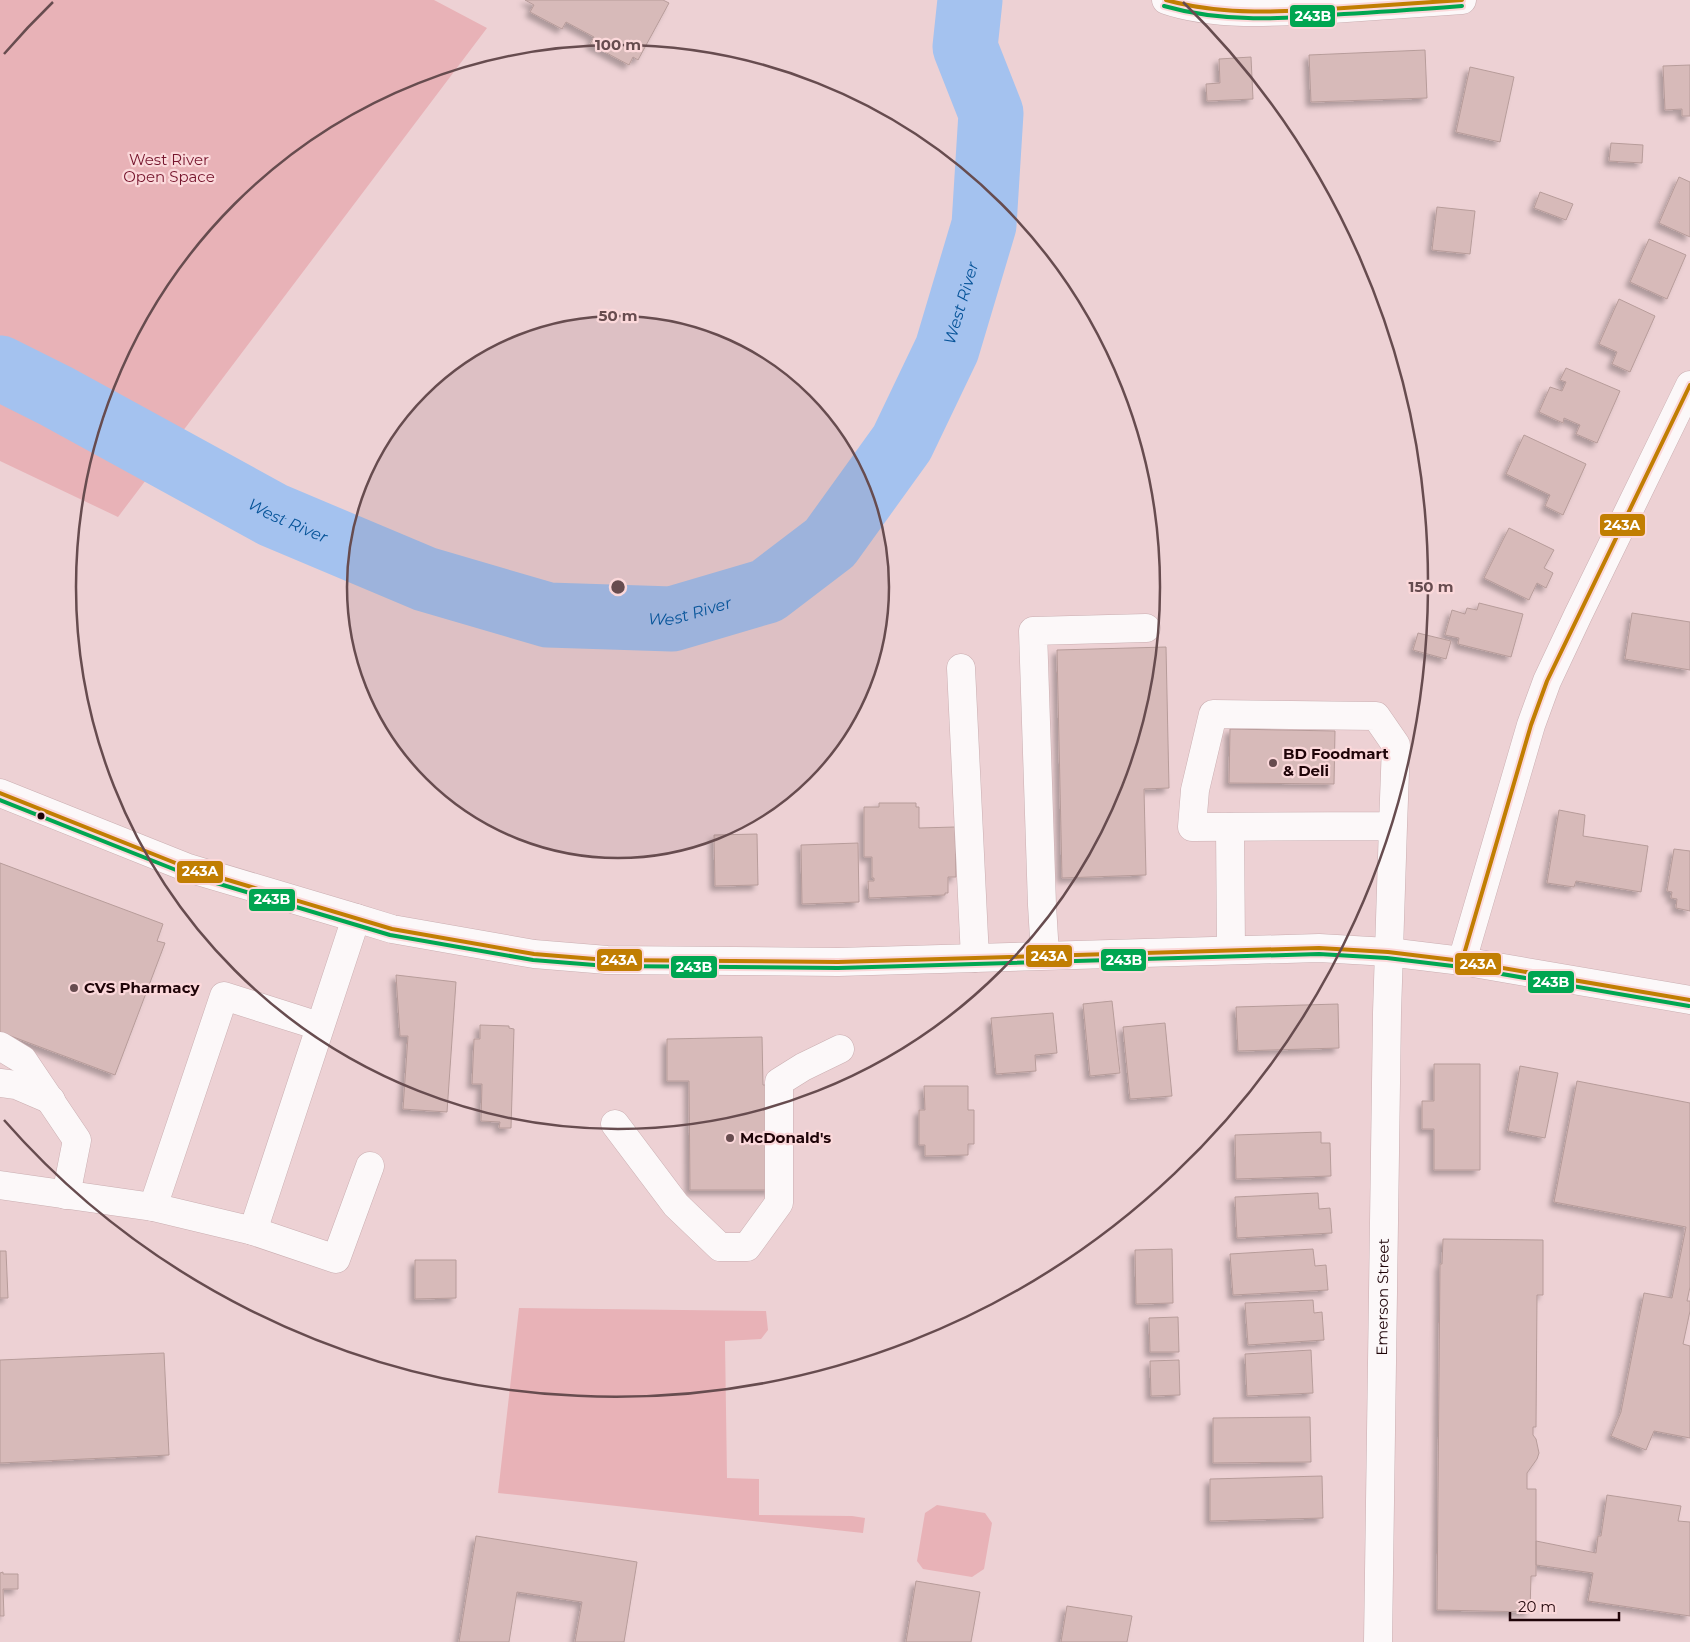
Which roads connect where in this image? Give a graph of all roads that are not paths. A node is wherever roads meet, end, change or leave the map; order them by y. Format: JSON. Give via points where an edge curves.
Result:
{"nodes":[{"id":1,"x":1166,"y":0,"type":"edge"},
{"id":2,"x":1462,"y":0,"type":"edge"},
{"id":3,"x":1690,"y":384,"type":"edge"},
{"id":4,"x":1146,"y":628,"type":"dead end"},
{"id":5,"x":961,"y":668,"type":"dead end"},
{"id":6,"x":0,"y":793,"type":"edge"},
{"id":7,"x":1393,"y":826,"type":"junction"},
{"id":8,"x":1230,"y":827,"type":"junction"},
{"id":9,"x":356,"y":918,"type":"junction"},
{"id":10,"x":1231,"y":950,"type":"junction"},
{"id":11,"x":1388,"y":952,"type":"junction"},
{"id":12,"x":1045,"y":956,"type":"junction"},
{"id":13,"x":975,"y":958,"type":"junction"},
{"id":14,"x":1462,"y":962,"type":"junction"},
{"id":15,"x":1690,"y":1000,"type":"edge"},
{"id":16,"x":319,"y":1026,"type":"junction"},
{"id":17,"x":0,"y":1046,"type":"edge"},
{"id":18,"x":840,"y":1049,"type":"dead end"},
{"id":19,"x":0,"y":1083,"type":"edge"},
{"id":20,"x":51,"y":1100,"type":"junction"},
{"id":21,"x":615,"y":1124,"type":"dead end"},
{"id":22,"x":370,"y":1166,"type":"dead end"},
{"id":23,"x":0,"y":1185,"type":"edge"},
{"id":24,"x":66,"y":1195,"type":"junction"},
{"id":25,"x":153,"y":1207,"type":"junction"},
{"id":26,"x":253,"y":1231,"type":"junction"},
{"id":27,"x":1378,"y":1642,"type":"edge"}],
"edges":[{"from":1,"to":2,"type":"main road","via":[[1234,12],[1283,12]]},
{"from":3,"to":14,"type":"main road","via":[[1547,681],[1531,725]]},
{"from":4,"to":12,"type":"main road","via":[[1034,631]]},
{"from":5,"to":13,"type":"main road"},
{"from":6,"to":9,"type":"main road","via":[[188,868]]},
{"from":7,"to":8,"type":"main road"},
{"from":7,"to":8,"type":"main road","name":"Emerson Street","via":[[1396,745],[1376,716],[1213,714],[1195,790],[1192,827]]},
{"from":7,"to":11,"type":"main road","name":"Emerson Street"},
{"from":8,"to":10,"type":"main road"},
{"from":9,"to":13,"type":"main road","via":[[392,929],[534,954],[608,960],[838,962]]},
{"from":9,"to":16,"type":"main road"},
{"from":10,"to":11,"type":"main road","via":[[1319,948]]},
{"from":10,"to":12,"type":"main road"},
{"from":11,"to":14,"type":"main road"},
{"from":11,"to":27,"type":"main road","name":"Emerson Street"},
{"from":12,"to":13,"type":"main road"},
{"from":14,"to":15,"type":"main road"},
{"from":16,"to":25,"type":"main road","via":[[224,996]]},
{"from":16,"to":26,"type":"main road"},
{"from":17,"to":20,"type":"main road","via":[[23,1060]]},
{"from":18,"to":21,"type":"main road","via":[[779,1082],[779,1204],[747,1247],[720,1247],[676,1205]]},
{"from":19,"to":20,"type":"main road"},
{"from":20,"to":24,"type":"main road","via":[[77,1140]]},
{"from":22,"to":26,"type":"main road","via":[[336,1259]]},
{"from":23,"to":24,"type":"main road"},
{"from":24,"to":25,"type":"main road"},
{"from":25,"to":26,"type":"main road"}]}
